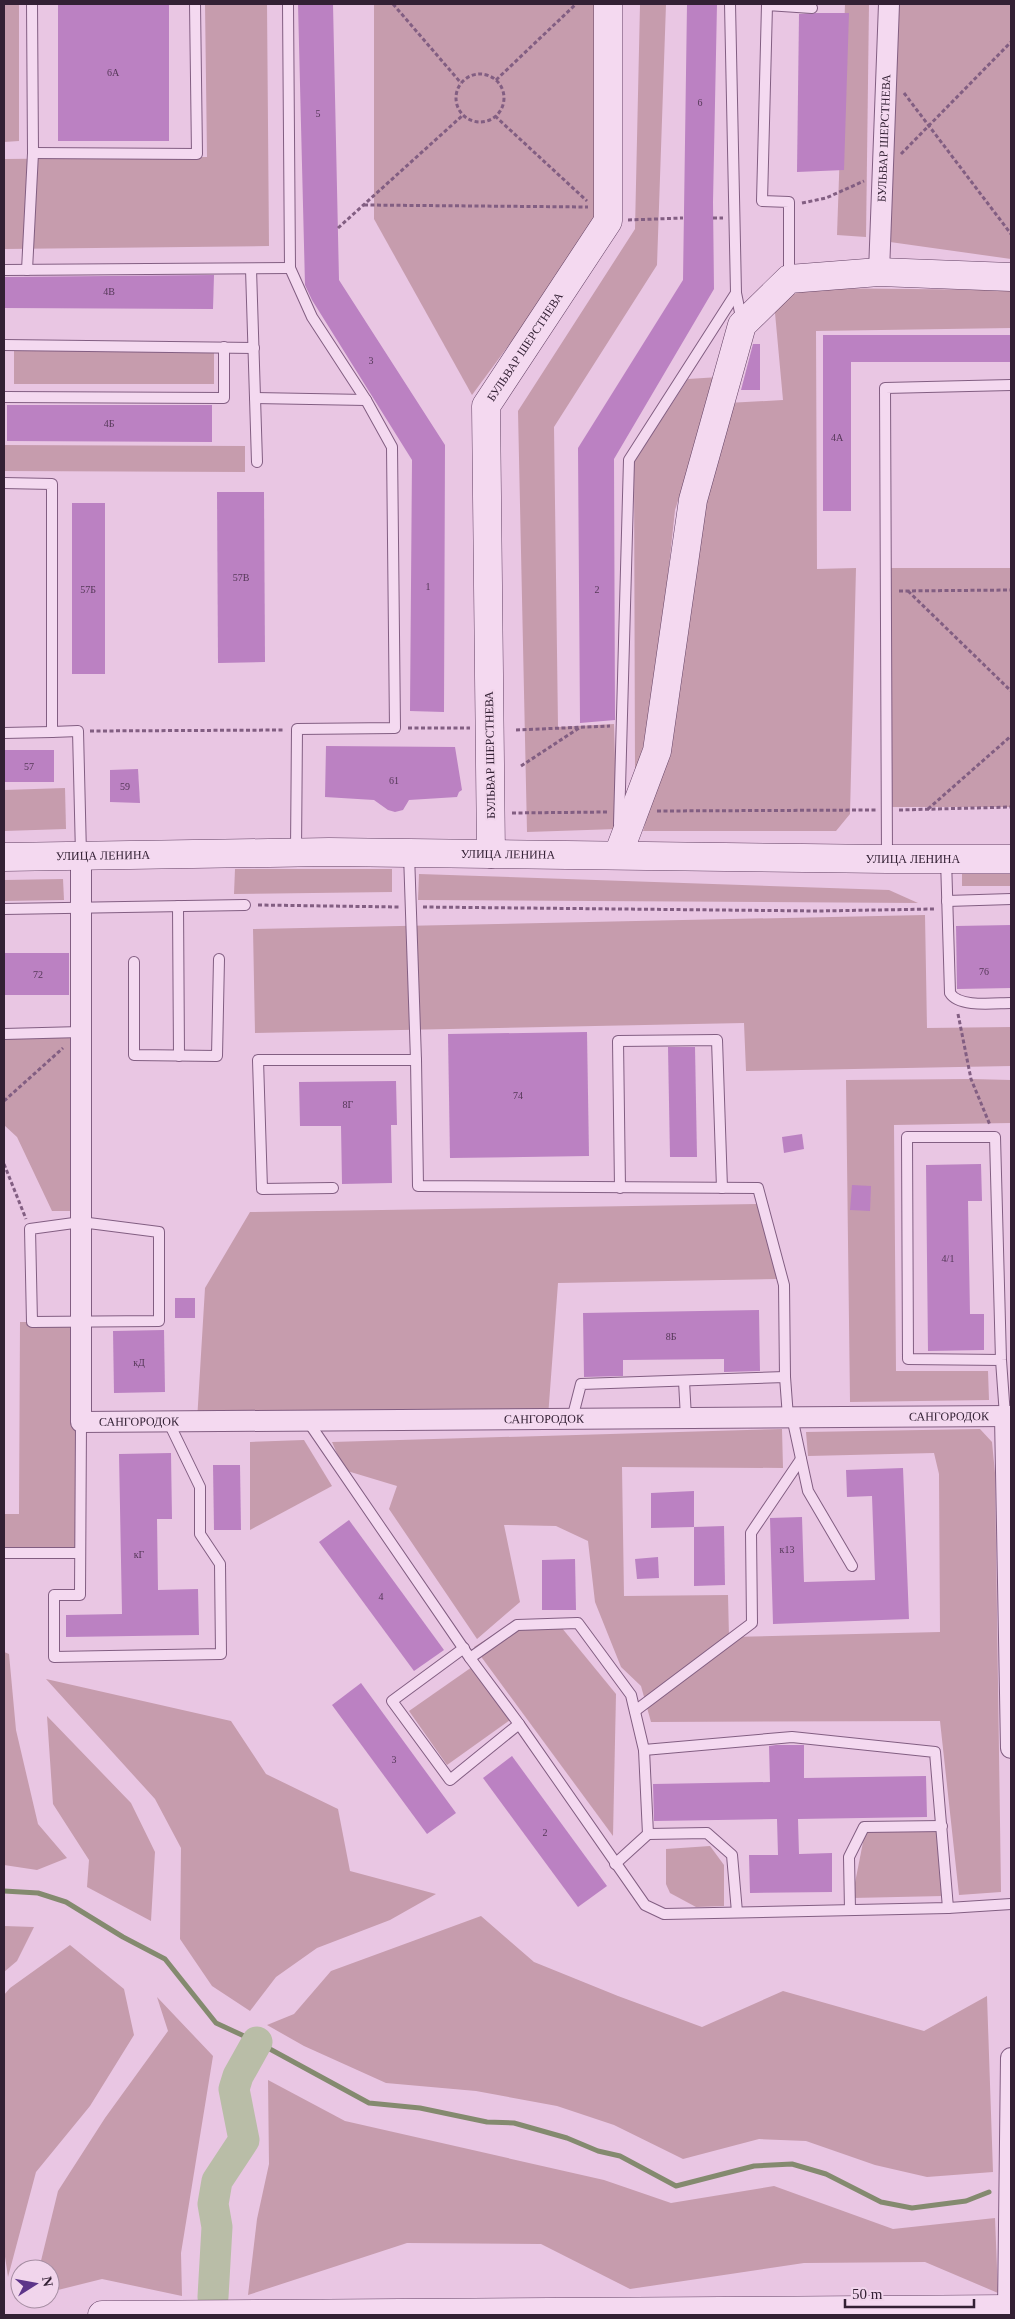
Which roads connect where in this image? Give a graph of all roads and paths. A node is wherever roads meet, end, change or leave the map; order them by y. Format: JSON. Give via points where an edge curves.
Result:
{"nodes":[{"id":1,"x":32,"y":4,"type":"edge"},
{"id":2,"x":194,"y":4,"type":"edge"},
{"id":3,"x":288,"y":4,"type":"edge"},
{"id":4,"x":393,"y":4,"type":"edge"},
{"id":5,"x":576,"y":4,"type":"edge"},
{"id":6,"x":608,"y":4,"type":"edge"},
{"id":7,"x":730,"y":4,"type":"edge"},
{"id":8,"x":889,"y":4,"type":"edge"},
{"id":9,"x":812,"y":8,"type":"dead end"},
{"id":10,"x":1011,"y":42,"type":"edge"},
{"id":11,"x":887,"y":71,"type":"junction"},
{"id":12,"x":496,"y":80,"type":"junction"},
{"id":13,"x":461,"y":83,"type":"junction"},
{"id":14,"x":463,"y":115,"type":"junction"},
{"id":15,"x":495,"y":116,"type":"junction"},
{"id":16,"x":928,"y":126,"type":"junction"},
{"id":17,"x":33,"y":153,"type":"junction"},
{"id":18,"x":883,"y":172,"type":"junction"},
{"id":19,"x":826,"y":198,"type":"dead end"},
{"id":20,"x":364,"y":205,"type":"junction"},
{"id":21,"x":683,"y":218,"type":"dead end"},
{"id":22,"x":608,"y":221,"type":"junction"},
{"id":23,"x":338,"y":228,"type":"dead end"},
{"id":24,"x":1011,"y":234,"type":"edge"},
{"id":25,"x":290,"y":268,"type":"junction"},
{"id":26,"x":252,"y":269,"type":"junction"},
{"id":27,"x":4,"y":270,"type":"edge"},
{"id":28,"x":27,"y":270,"type":"junction"},
{"id":29,"x":879,"y":272,"type":"junction"},
{"id":30,"x":1011,"y":277,"type":"edge"},
{"id":31,"x":789,"y":279,"type":"junction"},
{"id":32,"x":736,"y":293,"type":"junction"},
{"id":33,"x":742,"y":325,"type":"junction"},
{"id":34,"x":4,"y":344,"type":"edge"},
{"id":35,"x":224,"y":347,"type":"junction"},
{"id":36,"x":254,"y":348,"type":"junction"},
{"id":37,"x":1011,"y":386,"type":"edge"},
{"id":38,"x":4,"y":396,"type":"edge"},
{"id":39,"x":255,"y":398,"type":"junction"},
{"id":40,"x":366,"y":400,"type":"junction"},
{"id":41,"x":257,"y":462,"type":"dead end"},
{"id":42,"x":4,"y":483,"type":"edge"},
{"id":43,"x":1011,"y":590,"type":"edge"},
{"id":44,"x":908,"y":591,"type":"junction"},
{"id":45,"x":886,"y":593,"type":"junction"},
{"id":46,"x":1011,"y":690,"type":"edge"},
{"id":47,"x":622,"y":726,"type":"junction"},
{"id":48,"x":580,"y":727,"type":"junction"},
{"id":49,"x":395,"y":728,"type":"junction"},
{"id":50,"x":297,"y":729,"type":"junction"},
{"id":51,"x":503,"y":729,"type":"junction"},
{"id":52,"x":52,"y":732,"type":"junction"},
{"id":53,"x":78,"y":732,"type":"junction"},
{"id":54,"x":4,"y":733,"type":"edge"},
{"id":55,"x":1011,"y":736,"type":"edge"},
{"id":56,"x":521,"y":766,"type":"dead end"},
{"id":57,"x":1011,"y":807,"type":"edge"},
{"id":58,"x":887,"y":810,"type":"junction"},
{"id":59,"x":928,"y":810,"type":"junction"},
{"id":60,"x":627,"y":811,"type":"junction"},
{"id":61,"x":490,"y":814,"type":"junction"},
{"id":62,"x":296,"y":852,"type":"junction"},
{"id":63,"x":408,"y":853,"type":"junction"},
{"id":64,"x":491,"y":854,"type":"junction"},
{"id":65,"x":618,"y":855,"type":"junction"},
{"id":66,"x":81,"y":856,"type":"junction"},
{"id":67,"x":4,"y":857,"type":"edge"},
{"id":68,"x":946,"y":858,"type":"junction"},
{"id":69,"x":887,"y":859,"type":"junction"},
{"id":70,"x":1011,"y":859,"type":"edge"},
{"id":71,"x":1011,"y":899,"type":"edge"},
{"id":72,"x":245,"y":905,"type":"joint"},
{"id":73,"x":947,"y":905,"type":"junction"},
{"id":74,"x":178,"y":906,"type":"junction"},
{"id":75,"x":411,"y":907,"type":"junction"},
{"id":76,"x":4,"y":909,"type":"edge"},
{"id":77,"x":81,"y":909,"type":"junction"},
{"id":78,"x":219,"y":959,"type":"dead end"},
{"id":79,"x":134,"y":962,"type":"dead end"},
{"id":80,"x":956,"y":1000,"type":"junction"},
{"id":81,"x":1011,"y":1003,"type":"edge"},
{"id":82,"x":81,"y":1032,"type":"junction"},
{"id":83,"x":4,"y":1034,"type":"edge"},
{"id":84,"x":179,"y":1056,"type":"junction"},
{"id":85,"x":416,"y":1060,"type":"junction"},
{"id":86,"x":4,"y":1101,"type":"edge"},
{"id":87,"x":995,"y":1137,"type":"junction"},
{"id":88,"x":4,"y":1164,"type":"edge"},
{"id":89,"x":333,"y":1188,"type":"dead end"},
{"id":90,"x":620,"y":1188,"type":"junction"},
{"id":91,"x":722,"y":1188,"type":"junction"},
{"id":92,"x":81,"y":1222,"type":"junction"},
{"id":93,"x":30,"y":1228,"type":"junction"},
{"id":94,"x":81,"y":1321,"type":"junction"},
{"id":95,"x":1001,"y":1360,"type":"junction"},
{"id":96,"x":785,"y":1377,"type":"junction"},
{"id":97,"x":684,"y":1381,"type":"junction"},
{"id":98,"x":1008,"y":1416,"type":"edge"},
{"id":99,"x":790,"y":1417,"type":"junction"},
{"id":100,"x":686,"y":1418,"type":"junction"},
{"id":101,"x":572,"y":1419,"type":"junction"},
{"id":102,"x":307,"y":1420,"type":"junction"},
{"id":103,"x":168,"y":1421,"type":"junction"},
{"id":104,"x":81,"y":1422,"type":"junction"},
{"id":105,"x":801,"y":1459,"type":"junction"},
{"id":106,"x":1009,"y":1522,"type":"edge"},
{"id":107,"x":4,"y":1553,"type":"edge"},
{"id":108,"x":80,"y":1553,"type":"junction"},
{"id":109,"x":852,"y":1566,"type":"dead end"},
{"id":110,"x":464,"y":1648,"type":"junction"},
{"id":111,"x":470,"y":1658,"type":"junction"},
{"id":112,"x":635,"y":1711,"type":"junction"},
{"id":113,"x":518,"y":1724,"type":"junction"},
{"id":114,"x":1011,"y":1748,"type":"edge"},
{"id":115,"x":644,"y":1750,"type":"junction"},
{"id":116,"x":942,"y":1826,"type":"junction"},
{"id":117,"x":648,"y":1834,"type":"junction"},
{"id":118,"x":616,"y":1864,"type":"junction"},
{"id":119,"x":1011,"y":1904,"type":"edge"},
{"id":120,"x":948,"y":1908,"type":"junction"},
{"id":121,"x":850,"y":1910,"type":"junction"},
{"id":122,"x":737,"y":1912,"type":"junction"},
{"id":123,"x":1011,"y":2058,"type":"edge"},
{"id":124,"x":1010,"y":2309,"type":"edge"},
{"id":125,"x":102,"y":2315,"type":"edge"}],
"edges":[{"from":1,"to":17,"type":"lane"},
{"from":2,"to":17,"type":"lane","via":[[197,154]]},
{"from":3,"to":25,"type":"lane"},
{"from":4,"to":13,"type":"path"},
{"from":5,"to":12,"type":"path"},
{"from":6,"to":22,"type":"main road"},
{"from":7,"to":32,"type":"lane"},
{"from":8,"to":11,"type":"street","name":"БУЛЬВАР ШЕРСТНЕВА"},
{"from":9,"to":31,"type":"lane","via":[[767,5],[762,201],[790,202]]},
{"from":10,"to":16,"type":"path"},
{"from":11,"to":16,"type":"path"},
{"from":11,"to":18,"type":"street","name":"БУЛЬВАР ШЕРСТНЕВА"},
{"from":12,"to":13,"type":"path","via":[[484,74],[472,74]]},
{"from":12,"to":15,"type":"path","via":[[503,91],[503,105]]},
{"from":13,"to":14,"type":"path","via":[[456,92],[457,104]]},
{"from":14,"to":15,"type":"path","via":[[474,121],[486,121]]},
{"from":14,"to":20,"type":"path"},
{"from":15,"to":20,"type":"path","via":[[594,207]]},
{"from":16,"to":18,"type":"path"},
{"from":16,"to":24,"type":"path"},
{"from":17,"to":28,"type":"lane"},
{"from":18,"to":19,"type":"path"},
{"from":18,"to":29,"type":"street","name":"БУЛЬВАР ШЕРСТНЕВА"},
{"from":20,"to":23,"type":"path"},
{"from":21,"to":22,"type":"path"},
{"from":22,"to":51,"type":"main road","name":"БУЛЬВАР ШЕРСТНЕВА","via":[[486,406]]},
{"from":25,"to":26,"type":"lane"},
{"from":25,"to":40,"type":"lane","via":[[312,317]]},
{"from":26,"to":28,"type":"lane"},
{"from":26,"to":36,"type":"lane"},
{"from":27,"to":28,"type":"lane"},
{"from":29,"to":30,"type":"main road"},
{"from":29,"to":31,"type":"main road"},
{"from":31,"to":33,"type":"main road"},
{"from":32,"to":33,"type":"lane"},
{"from":32,"to":47,"type":"lane","via":[[629,460]]},
{"from":33,"to":60,"type":"main road","via":[[694,500],[657,751]]},
{"from":34,"to":35,"type":"lane"},
{"from":35,"to":36,"type":"lane"},
{"from":35,"to":38,"type":"lane","via":[[224,398]]},
{"from":36,"to":39,"type":"lane"},
{"from":37,"to":45,"type":"lane","via":[[885,388]]},
{"from":39,"to":40,"type":"lane"},
{"from":39,"to":41,"type":"lane"},
{"from":40,"to":49,"type":"lane","via":[[392,447]]},
{"from":42,"to":52,"type":"lane","via":[[52,484]]},
{"from":43,"to":44,"type":"path"},
{"from":44,"to":45,"type":"path"},
{"from":44,"to":46,"type":"path"},
{"from":45,"to":58,"type":"lane"},
{"from":47,"to":48,"type":"path"},
{"from":47,"to":60,"type":"lane"},
{"from":48,"to":51,"type":"path"},
{"from":48,"to":56,"type":"path"},
{"from":49,"to":50,"type":"lane"},
{"from":49,"to":51,"type":"path"},
{"from":50,"to":53,"type":"path"},
{"from":50,"to":62,"type":"lane"},
{"from":51,"to":61,"type":"main road","name":"БУЛЬВАР ШЕРСТНЕВА"},
{"from":52,"to":53,"type":"lane"},
{"from":52,"to":54,"type":"lane"},
{"from":53,"to":66,"type":"lane"},
{"from":55,"to":59,"type":"path"},
{"from":57,"to":59,"type":"path"},
{"from":58,"to":59,"type":"path"},
{"from":58,"to":60,"type":"path"},
{"from":58,"to":69,"type":"lane"},
{"from":60,"to":61,"type":"path"},
{"from":60,"to":65,"type":"main road"},
{"from":61,"to":64,"type":"main road","name":"БУЛЬВАР ШЕРСТНЕВА"},
{"from":62,"to":63,"type":"main road","name":"УЛИЦА ЛЕНИНА"},
{"from":62,"to":66,"type":"main road","name":"УЛИЦА ЛЕНИНА"},
{"from":63,"to":64,"type":"main road","name":"УЛИЦА ЛЕНИНА"},
{"from":63,"to":75,"type":"lane"},
{"from":64,"to":65,"type":"main road","name":"УЛИЦА ЛЕНИНА"},
{"from":65,"to":69,"type":"main road","name":"УЛИЦА ЛЕНИНА"},
{"from":66,"to":67,"type":"main road","name":"УЛИЦА ЛЕНИНА"},
{"from":66,"to":77,"type":"street"},
{"from":68,"to":69,"type":"main road","name":"УЛИЦА ЛЕНИНА"},
{"from":68,"to":70,"type":"main road","name":"УЛИЦА ЛЕНИНА"},
{"from":68,"to":73,"type":"lane"},
{"from":71,"to":73,"type":"lane"},
{"from":72,"to":74,"type":"lane"},
{"from":72,"to":75,"type":"path"},
{"from":73,"to":75,"type":"path","via":[[818,910]]},
{"from":73,"to":80,"type":"lane","via":[[949,988]]},
{"from":74,"to":77,"type":"lane"},
{"from":74,"to":84,"type":"lane"},
{"from":75,"to":85,"type":"lane"},
{"from":76,"to":77,"type":"lane"},
{"from":77,"to":82,"type":"street"},
{"from":78,"to":84,"type":"lane","via":[[217,1056]]},
{"from":79,"to":84,"type":"lane","via":[[134,1055]]},
{"from":80,"to":81,"type":"lane","via":[[965,1003]]},
{"from":80,"to":87,"type":"path","via":[[971,1079]]},
{"from":82,"to":83,"type":"lane"},
{"from":82,"to":86,"type":"path"},
{"from":82,"to":92,"type":"street"},
{"from":85,"to":89,"type":"lane","via":[[258,1060],[262,1189]]},
{"from":85,"to":90,"type":"lane","via":[[418,1186]]},
{"from":87,"to":95,"type":"lane"},
{"from":87,"to":95,"type":"lane","via":[[907,1137],[908,1359]]},
{"from":88,"to":93,"type":"path"},
{"from":90,"to":91,"type":"lane"},
{"from":90,"to":91,"type":"lane","via":[[618,1041],[717,1040]]},
{"from":91,"to":96,"type":"lane","via":[[758,1188],[784,1285]]},
{"from":92,"to":93,"type":"lane"},
{"from":92,"to":94,"type":"street"},
{"from":92,"to":94,"type":"lane","via":[[158,1232],[159,1321]]},
{"from":93,"to":94,"type":"lane","via":[[32,1322]]},
{"from":94,"to":104,"type":"street"},
{"from":95,"to":98,"type":"lane"},
{"from":96,"to":97,"type":"lane"},
{"from":96,"to":99,"type":"lane"},
{"from":97,"to":100,"type":"lane"},
{"from":97,"to":101,"type":"lane","via":[[581,1384]]},
{"from":98,"to":99,"type":"street","name":"САНГОРОДОК"},
{"from":98,"to":106,"type":"street"},
{"from":99,"to":100,"type":"street","name":"САНГОРОДОК"},
{"from":99,"to":105,"type":"lane"},
{"from":100,"to":101,"type":"street","name":"САНГОРОДОК"},
{"from":101,"to":102,"type":"street","name":"САНГОРОДОК"},
{"from":102,"to":103,"type":"street","name":"САНГОРОДОК"},
{"from":102,"to":110,"type":"lane"},
{"from":103,"to":104,"type":"street","name":"САНГОРОДОК"},
{"from":103,"to":108,"type":"lane","via":[[200,1487],[200,1534],[220,1564],[220,1654],[54,1657],[54,1595],[80,1595]]},
{"from":104,"to":108,"type":"lane"},
{"from":105,"to":109,"type":"lane","via":[[808,1491]]},
{"from":105,"to":112,"type":"lane","via":[[752,1534],[752,1623]]},
{"from":106,"to":114,"type":"street"},
{"from":107,"to":108,"type":"lane"},
{"from":110,"to":111,"type":"lane"},
{"from":110,"to":113,"type":"lane","via":[[392,1701],[450,1780]]},
{"from":111,"to":112,"type":"lane","via":[[517,1625],[578,1623],[631,1695]]},
{"from":111,"to":113,"type":"lane"},
{"from":112,"to":115,"type":"lane"},
{"from":113,"to":118,"type":"lane"},
{"from":115,"to":116,"type":"lane","via":[[792,1737],[935,1752]]},
{"from":115,"to":117,"type":"lane"},
{"from":116,"to":120,"type":"lane"},
{"from":116,"to":121,"type":"lane","via":[[864,1826],[849,1857]]},
{"from":117,"to":118,"type":"lane"},
{"from":117,"to":122,"type":"lane","via":[[708,1833],[732,1855]]},
{"from":118,"to":122,"type":"lane","via":[[645,1905],[664,1914]]},
{"from":119,"to":120,"type":"lane"},
{"from":120,"to":121,"type":"lane"},
{"from":121,"to":122,"type":"lane"},
{"from":123,"to":124,"type":"street"},
{"from":124,"to":125,"type":"main road"}]}
